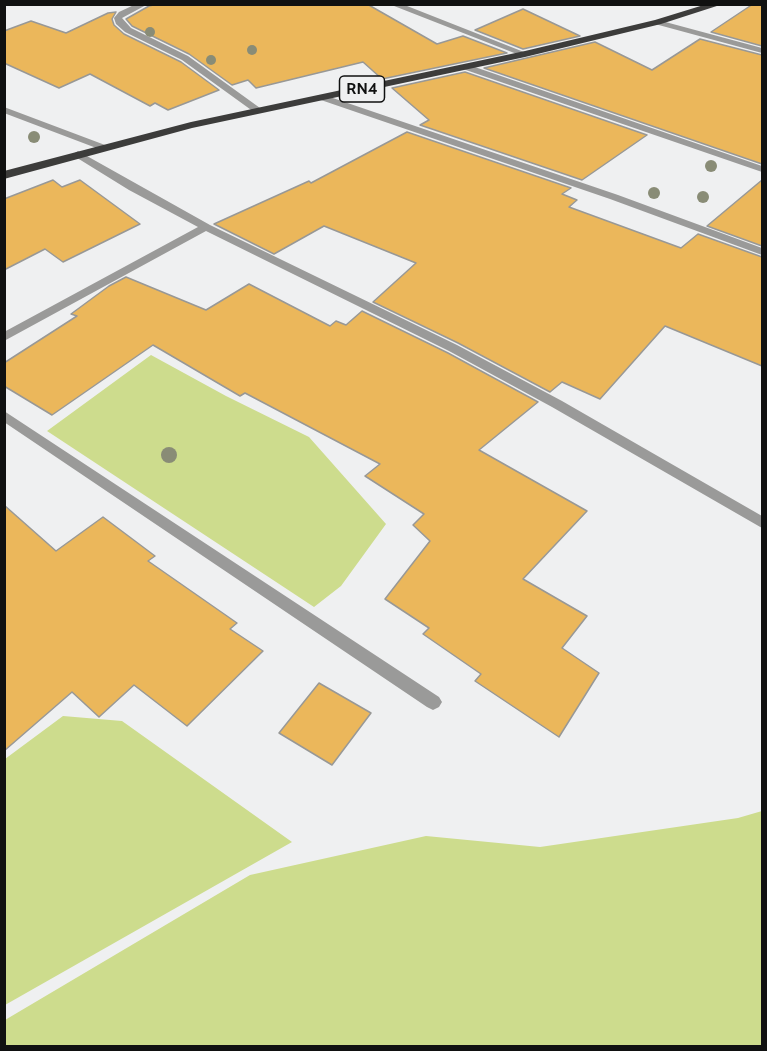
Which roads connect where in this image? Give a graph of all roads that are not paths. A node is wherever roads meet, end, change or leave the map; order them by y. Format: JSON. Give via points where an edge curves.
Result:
{"nodes":[{"id":1,"x":144,"y":4,"type":"edge"},
{"id":2,"x":393,"y":4,"type":"edge"},
{"id":3,"x":719,"y":4,"type":"edge"},
{"id":4,"x":658,"y":22,"type":"junction"},
{"id":5,"x":762,"y":51,"type":"edge"},
{"id":6,"x":525,"y":54,"type":"junction"},
{"id":7,"x":466,"y":67,"type":"junction"},
{"id":8,"x":321,"y":97,"type":"junction"},
{"id":9,"x":4,"y":110,"type":"edge"},
{"id":10,"x":257,"y":110,"type":"junction"},
{"id":11,"x":102,"y":147,"type":"junction"},
{"id":12,"x":78,"y":154,"type":"junction"},
{"id":13,"x":762,"y":169,"type":"edge"},
{"id":14,"x":4,"y":175,"type":"edge"},
{"id":15,"x":206,"y":227,"type":"junction"},
{"id":16,"x":762,"y":252,"type":"edge"},
{"id":17,"x":4,"y":337,"type":"edge"},
{"id":18,"x":4,"y":415,"type":"edge"},
{"id":19,"x":762,"y":523,"type":"edge"},
{"id":20,"x":433,"y":702,"type":"dead end"}],
"edges":[{"from":1,"to":10,"type":"street","via":[[122,14],[119,22],[185,58]]},
{"from":2,"to":6,"type":"street"},
{"from":3,"to":4,"type":"highway","number":"RN4"},
{"from":4,"to":5,"type":"street"},
{"from":4,"to":6,"type":"highway","number":"RN4"},
{"from":6,"to":7,"type":"highway","number":"RN4"},
{"from":7,"to":8,"type":"highway","number":"RN4"},
{"from":7,"to":13,"type":"street"},
{"from":8,"to":10,"type":"highway","number":"RN4"},
{"from":8,"to":16,"type":"street"},
{"from":9,"to":11,"type":"street"},
{"from":10,"to":11,"type":"highway","number":"RN4"},
{"from":11,"to":12,"type":"highway","number":"RN4"},
{"from":12,"to":14,"type":"highway","number":"RN4"},
{"from":12,"to":15,"type":"street"},
{"from":15,"to":17,"type":"street"},
{"from":15,"to":19,"type":"street","via":[[453,348]]},
{"from":18,"to":20,"type":"street"}]}
